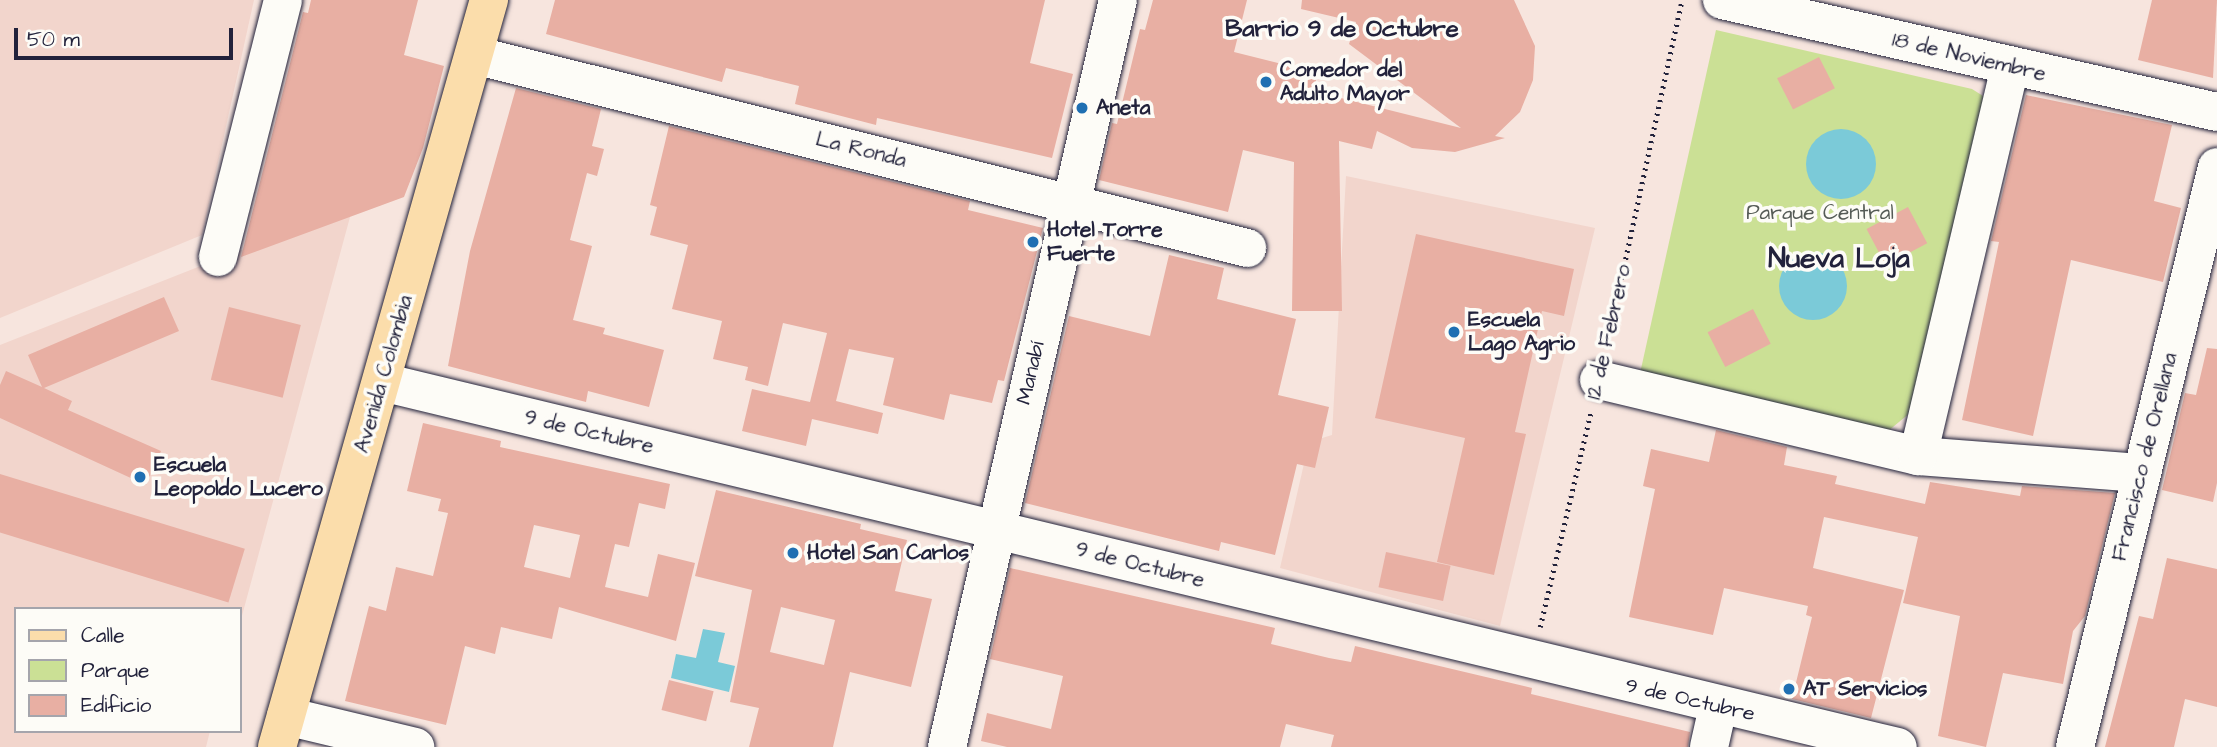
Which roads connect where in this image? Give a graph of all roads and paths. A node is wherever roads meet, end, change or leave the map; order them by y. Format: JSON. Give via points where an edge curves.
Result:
{"nodes":[{"id":1,"x":283,"y":0,"type":"edge"},
{"id":2,"x":489,"y":0,"type":"edge"},
{"id":3,"x":1118,"y":0,"type":"edge"},
{"id":4,"x":1682,"y":0,"type":"edge"},
{"id":5,"x":1722,"y":0,"type":"edge"},
{"id":6,"x":474,"y":55,"type":"junction"},
{"id":7,"x":2010,"y":66,"type":"junction"},
{"id":8,"x":2217,"y":112,"type":"edge"},
{"id":9,"x":2217,"y":167,"type":"edge"},
{"id":10,"x":1070,"y":202,"type":"junction"},
{"id":11,"x":1247,"y":248,"type":"dead end"},
{"id":12,"x":218,"y":257,"type":"dead end"},
{"id":13,"x":1599,"y":380,"type":"junction"},
{"id":14,"x":382,"y":382,"type":"junction"},
{"id":15,"x":1919,"y":456,"type":"junction"},
{"id":16,"x":2140,"y":473,"type":"junction"},
{"id":17,"x":996,"y":530,"type":"junction"},
{"id":18,"x":1532,"y":662,"type":"junction"},
{"id":19,"x":1718,"y":707,"type":"junction"},
{"id":20,"x":281,"y":732,"type":"edge"},
{"id":21,"x":415,"y":747,"type":"edge"},
{"id":22,"x":947,"y":747,"type":"edge"},
{"id":23,"x":1709,"y":747,"type":"edge"},
{"id":24,"x":1898,"y":747,"type":"edge"},
{"id":25,"x":2075,"y":747,"type":"edge"}],
"edges":[{"from":1,"to":12,"type":"street"},
{"from":2,"to":6,"type":"main road","name":"Avenida Colombia"},
{"from":3,"to":10,"type":"street","name":"Manabí"},
{"from":4,"to":13,"type":"path","name":"12 de Febrero"},
{"from":5,"to":7,"type":"street","name":"18 de Noviembre"},
{"from":6,"to":10,"type":"street","name":"La Ronda"},
{"from":6,"to":14,"type":"main road","name":"Avenida Colombia"},
{"from":7,"to":8,"type":"street","name":"18 de Noviembre"},
{"from":7,"to":15,"type":"street"},
{"from":9,"to":16,"type":"street","name":"Francisco de Orellana"},
{"from":10,"to":11,"type":"street","name":"La Ronda"},
{"from":10,"to":17,"type":"street","name":"Manabí"},
{"from":13,"to":15,"type":"street"},
{"from":13,"to":18,"type":"path","name":"12 de Febrero"},
{"from":14,"to":17,"type":"street","name":"9 de Octubre"},
{"from":14,"to":20,"type":"main road","name":"Avenida Colombia"},
{"from":15,"to":16,"type":"street"},
{"from":16,"to":25,"type":"street","name":"Francisco de Orellana"},
{"from":17,"to":18,"type":"street","name":"9 de Octubre"},
{"from":17,"to":22,"type":"street","name":"Manabí"},
{"from":18,"to":19,"type":"street","name":"9 de Octubre"},
{"from":19,"to":23,"type":"street"},
{"from":19,"to":24,"type":"street","name":"9 de Octubre"},
{"from":20,"to":21,"type":"street"}]}
